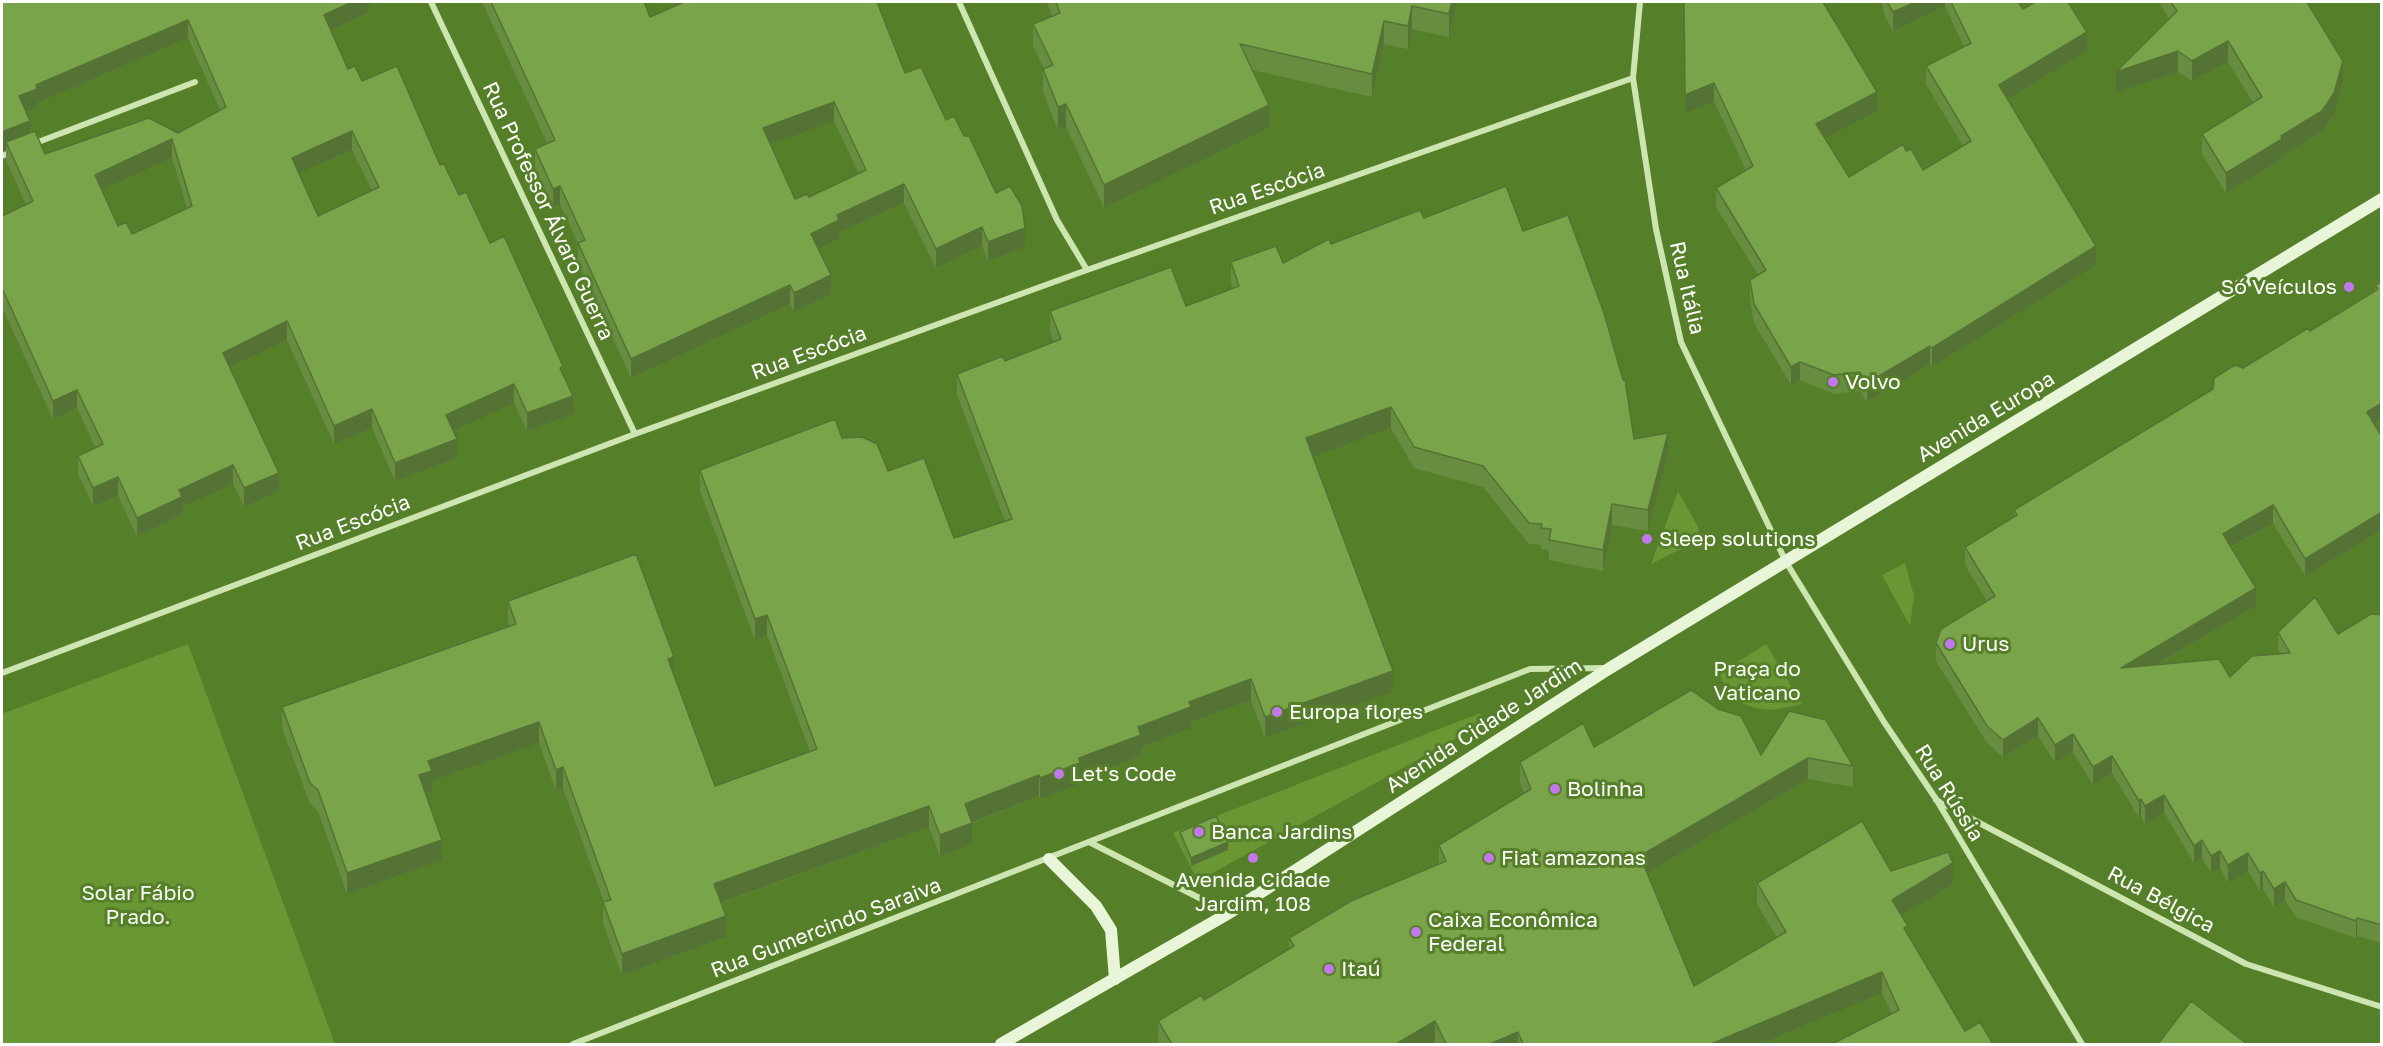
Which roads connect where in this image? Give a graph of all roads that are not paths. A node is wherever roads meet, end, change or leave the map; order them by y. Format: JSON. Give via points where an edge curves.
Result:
{"nodes":[{"id":1,"x":431,"y":2,"type":"edge"},
{"id":2,"x":958,"y":2,"type":"edge"},
{"id":3,"x":1640,"y":2,"type":"edge"},
{"id":4,"x":1633,"y":78,"type":"junction"},
{"id":5,"x":195,"y":82,"type":"dead end"},
{"id":6,"x":2,"y":156,"type":"edge"},
{"id":7,"x":2382,"y":199,"type":"edge"},
{"id":8,"x":1087,"y":270,"type":"junction"},
{"id":9,"x":635,"y":434,"type":"junction"},
{"id":10,"x":1786,"y":562,"type":"junction"},
{"id":11,"x":1610,"y":668,"type":"junction"},
{"id":12,"x":2,"y":673,"type":"edge"},
{"id":13,"x":1936,"y":799,"type":"junction"},
{"id":14,"x":1161,"y":816,"type":"joint"},
{"id":15,"x":1091,"y":843,"type":"junction"},
{"id":16,"x":1049,"y":859,"type":"junction"},
{"id":17,"x":1229,"y":913,"type":"junction"},
{"id":18,"x":1115,"y":979,"type":"junction"},
{"id":19,"x":2382,"y":1007,"type":"edge"},
{"id":20,"x":573,"y":1044,"type":"edge"},
{"id":21,"x":1001,"y":1044,"type":"edge"},
{"id":22,"x":2082,"y":1044,"type":"edge"}],
"edges":[{"from":1,"to":9,"type":"street","name":"Rua Professor Álvaro Guerra"},
{"from":2,"to":8,"type":"street","via":[[1058,220]]},
{"from":3,"to":4,"type":"street","name":"Rua Itália"},
{"from":4,"to":8,"type":"street","name":"Rua Escócia"},
{"from":4,"to":10,"type":"street","name":"Rua Itália","via":[[1656,229],[1682,342]]},
{"from":5,"to":6,"type":"street"},
{"from":7,"to":10,"type":"main road","name":"Avenida Europa"},
{"from":8,"to":9,"type":"street","name":"Rua Escócia"},
{"from":9,"to":12,"type":"street","name":"Rua Escócia"},
{"from":10,"to":11,"type":"main road","name":"Avenida Europa"},
{"from":10,"to":13,"type":"street","name":"Rua Rússia"},
{"from":11,"to":14,"type":"street","name":"Avenida Cidade Jardim","via":[[1530,669]]},
{"from":11,"to":17,"type":"main road","name":"Avenida Cidade Jardim"},
{"from":13,"to":19,"type":"street","name":"Rua Bélgica","via":[[2246,963]]},
{"from":13,"to":22,"type":"street","name":"Rua Rússia"},
{"from":14,"to":15,"type":"street","name":"Rua Gumercindo Saraiva"},
{"from":15,"to":16,"type":"street","name":"Rua Gumercindo Saraiva"},
{"from":15,"to":17,"type":"street"},
{"from":16,"to":18,"type":"main road","via":[[1096,906],[1111,930]]},
{"from":16,"to":20,"type":"street","name":"Rua Gumercindo Saraiva"},
{"from":17,"to":18,"type":"main road","name":"Avenida Cidade Jardim"},
{"from":18,"to":21,"type":"main road","name":"Avenida Cidade Jardim"}]}
